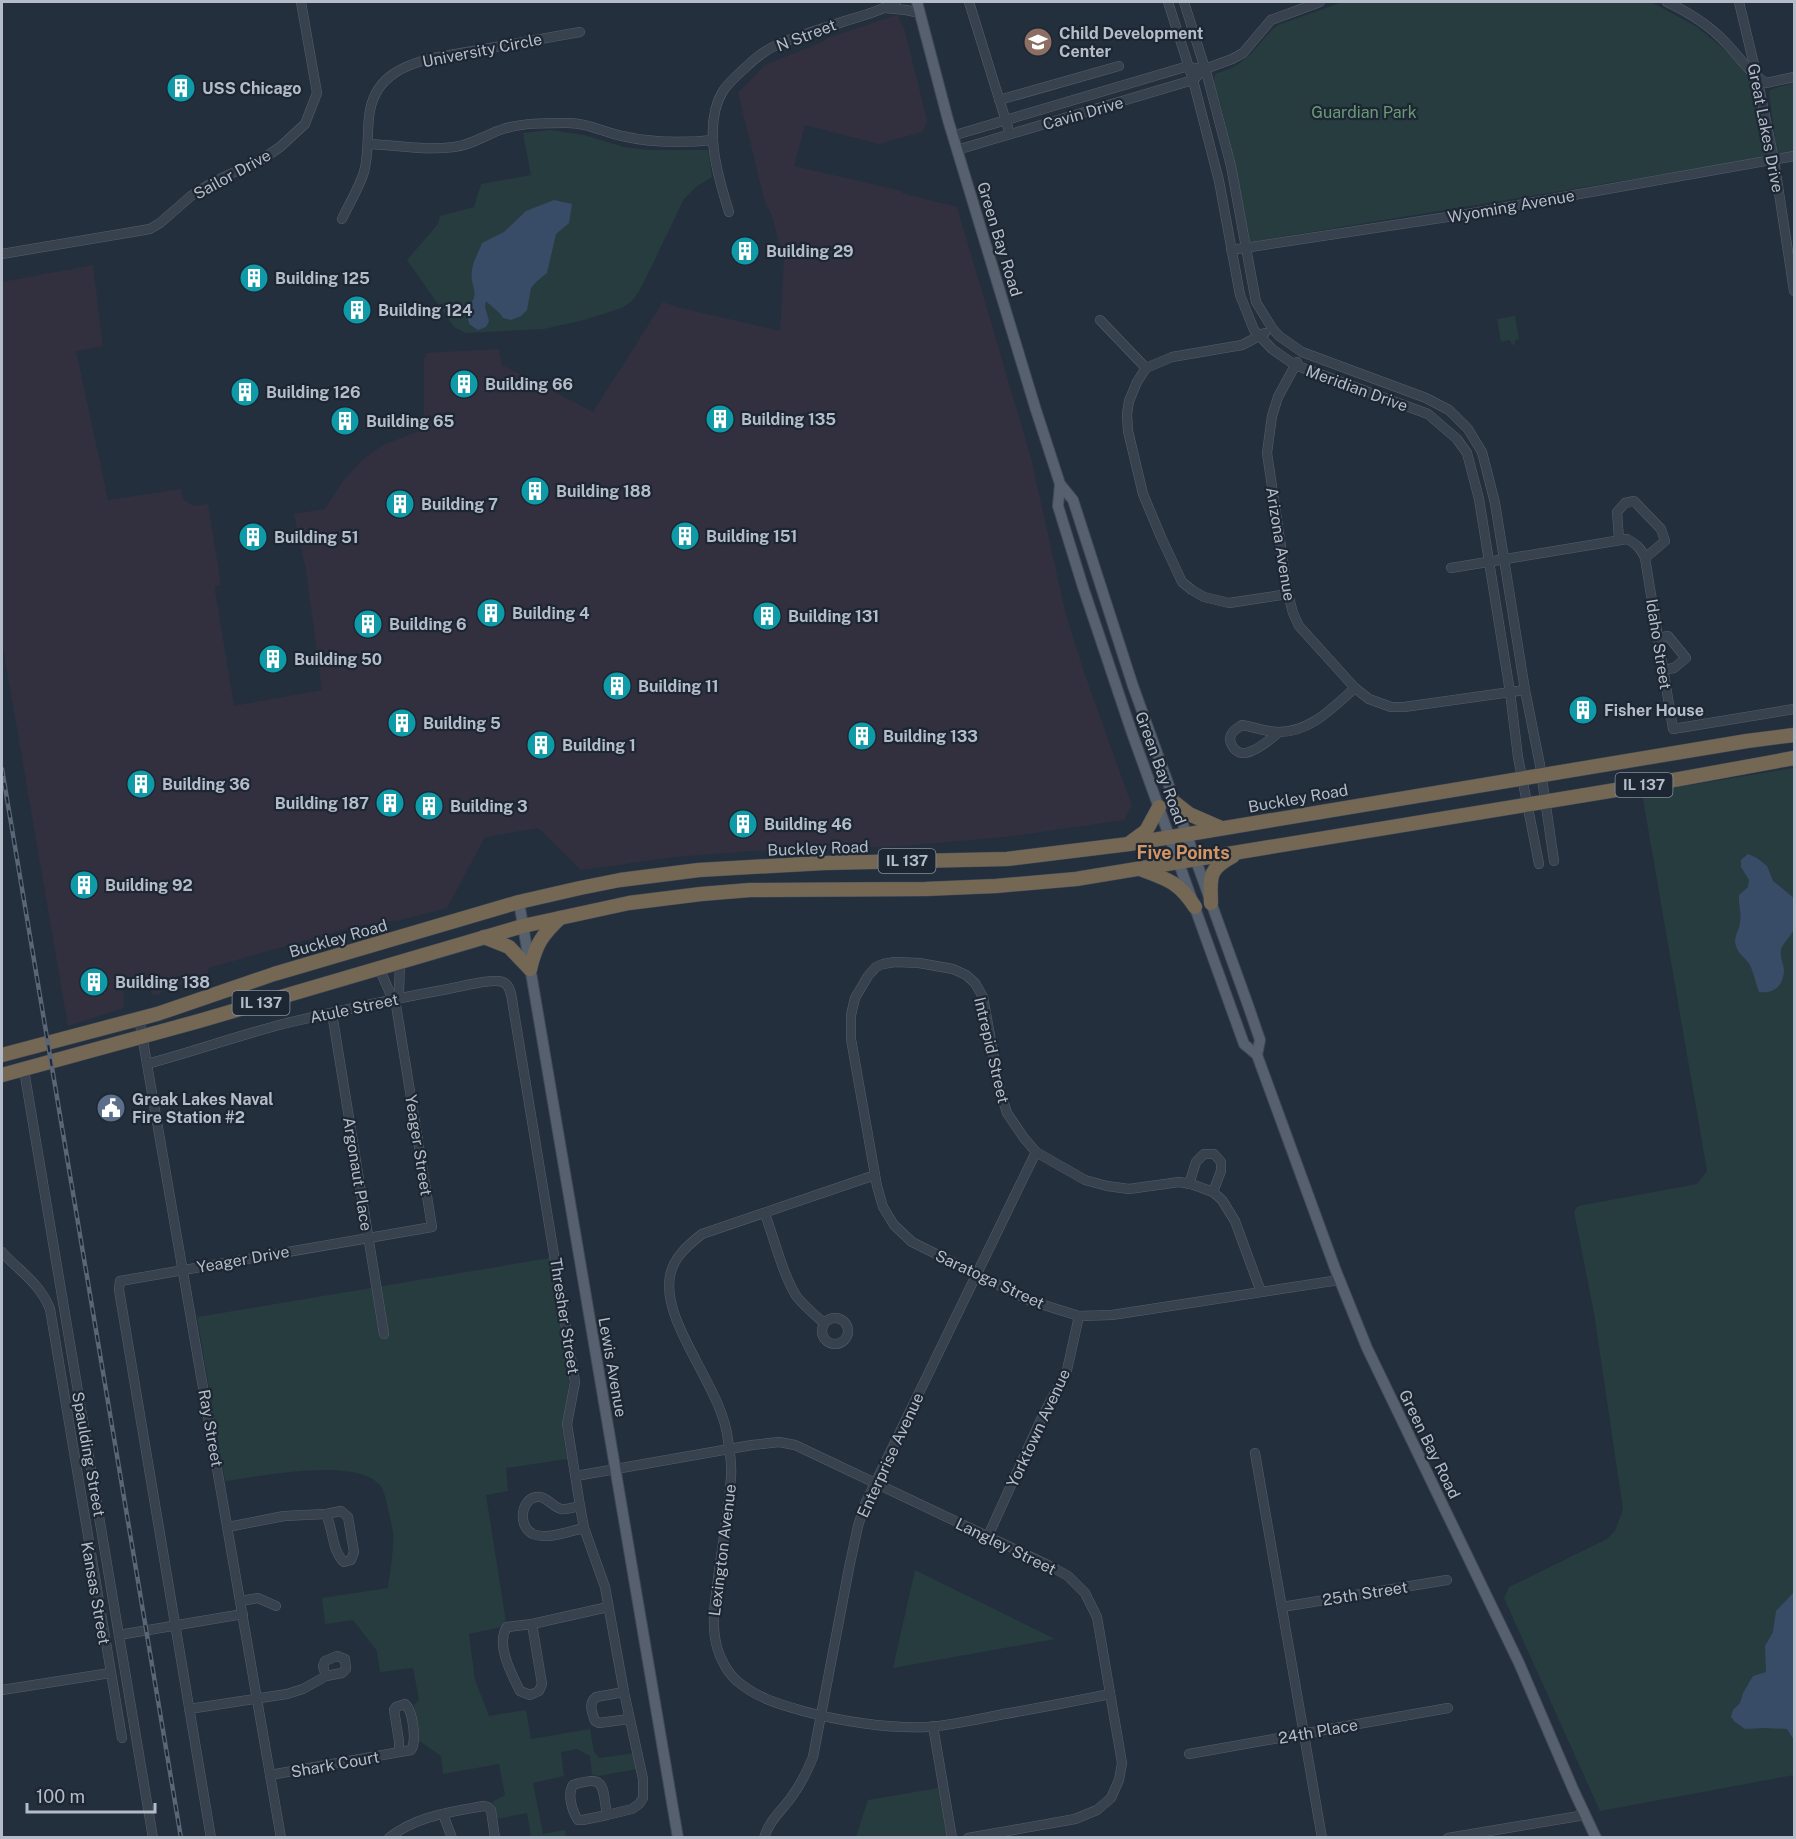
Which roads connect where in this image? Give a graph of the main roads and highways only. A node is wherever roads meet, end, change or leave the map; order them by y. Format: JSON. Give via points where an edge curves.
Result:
{"nodes":[{"id":1,"x":917,"y":2,"type":"edge"},
{"id":2,"x":1060,"y":484,"type":"junction"},
{"id":3,"x":1794,"y":735,"type":"edge"},
{"id":4,"x":1794,"y":758,"type":"edge"},
{"id":5,"x":1175,"y":802,"type":"junction"},
{"id":6,"x":1159,"y":807,"type":"junction"},
{"id":7,"x":1221,"y":828,"type":"junction"},
{"id":8,"x":1186,"y":834,"type":"junction"},
{"id":9,"x":1170,"y":837,"type":"junction"},
{"id":10,"x":1129,"y":844,"type":"junction"},
{"id":11,"x":1246,"y":851,"type":"junction"},
{"id":12,"x":1195,"y":860,"type":"junction"},
{"id":13,"x":1178,"y":862,"type":"junction"},
{"id":14,"x":1138,"y":869,"type":"junction"},
{"id":15,"x":699,"y":870,"type":"junction"},
{"id":16,"x":701,"y":894,"type":"junction"},
{"id":17,"x":519,"y":902,"type":"junction"},
{"id":18,"x":1210,"y":903,"type":"junction"},
{"id":19,"x":1195,"y":907,"type":"junction"},
{"id":20,"x":561,"y":917,"type":"junction"},
{"id":21,"x":523,"y":926,"type":"junction"},
{"id":22,"x":484,"y":937,"type":"junction"},
{"id":23,"x":530,"y":969,"type":"junction"},
{"id":24,"x":2,"y":1055,"type":"edge"},
{"id":25,"x":1257,"y":1055,"type":"junction"},
{"id":26,"x":2,"y":1075,"type":"edge"},
{"id":27,"x":678,"y":1838,"type":"edge"},
{"id":28,"x":1596,"y":1838,"type":"edge"}],
"edges":[{"from":1,"to":2,"type":"main road","name":"Green Bay Road","via":[[952,136]]},
{"from":2,"to":5,"type":"main road","name":"Green Bay Road","via":[[1073,500]]},
{"from":2,"to":6,"type":"main road","name":"Green Bay Road","via":[[1058,506]]},
{"from":3,"to":7,"type":"highway","name":"Buckley Road","number":"IL 137"},
{"from":4,"to":11,"type":"highway","number":"IL 137"},
{"from":5,"to":7,"type":"highway","via":[[1191,816]]},
{"from":5,"to":8,"type":"main road","name":"Green Bay Road"},
{"from":6,"to":9,"type":"main road","name":"Green Bay Road"},
{"from":6,"to":10,"type":"highway","via":[[1146,831]]},
{"from":7,"to":8,"type":"highway","name":"Buckley Road","number":"IL 137"},
{"from":8,"to":9,"type":"highway","name":"Buckley Road","number":"IL 137"},
{"from":8,"to":12,"type":"main road","name":"Green Bay Road"},
{"from":9,"to":10,"type":"highway","name":"Buckley Road","number":"IL 137"},
{"from":9,"to":13,"type":"main road","name":"Green Bay Road"},
{"from":10,"to":15,"type":"highway","name":"Buckley Road","number":"IL 137","via":[[1007,859]]},
{"from":11,"to":12,"type":"highway","number":"IL 137"},
{"from":11,"to":18,"type":"highway","via":[[1213,870]]},
{"from":12,"to":13,"type":"highway","number":"IL 137"},
{"from":12,"to":18,"type":"main road","name":"Green Bay Road"},
{"from":13,"to":14,"type":"highway","number":"IL 137"},
{"from":13,"to":19,"type":"main road","name":"Green Bay Road"},
{"from":14,"to":16,"type":"highway","number":"IL 137","via":[[996,886]]},
{"from":14,"to":19,"type":"highway","via":[[1182,889]]},
{"from":15,"to":16,"type":"highway"},
{"from":15,"to":17,"type":"highway","name":"Buckley Road","number":"IL 137","via":[[620,880]]},
{"from":16,"to":20,"type":"highway","number":"IL 137"},
{"from":17,"to":21,"type":"main road","name":"Lewis Avenue"},
{"from":17,"to":24,"type":"highway","name":"Buckley Road","number":"IL 137","via":[[274,974],[157,1014]]},
{"from":18,"to":25,"type":"main road","name":"Green Bay Road","via":[[1260,1040]]},
{"from":19,"to":25,"type":"main road","name":"Green Bay Road","via":[[1244,1044]]},
{"from":20,"to":21,"type":"highway","number":"IL 137"},
{"from":20,"to":23,"type":"highway","via":[[539,941]]},
{"from":21,"to":22,"type":"highway","number":"IL 137"},
{"from":21,"to":23,"type":"main road","name":"Lewis Avenue"},
{"from":22,"to":23,"type":"highway","via":[[509,947]]},
{"from":22,"to":26,"type":"highway","number":"IL 137"},
{"from":23,"to":27,"type":"main road","name":"Lewis Avenue"},
{"from":25,"to":28,"type":"main road","name":"Green Bay Road","via":[[1339,1280],[1382,1381],[1519,1663]]}]}
